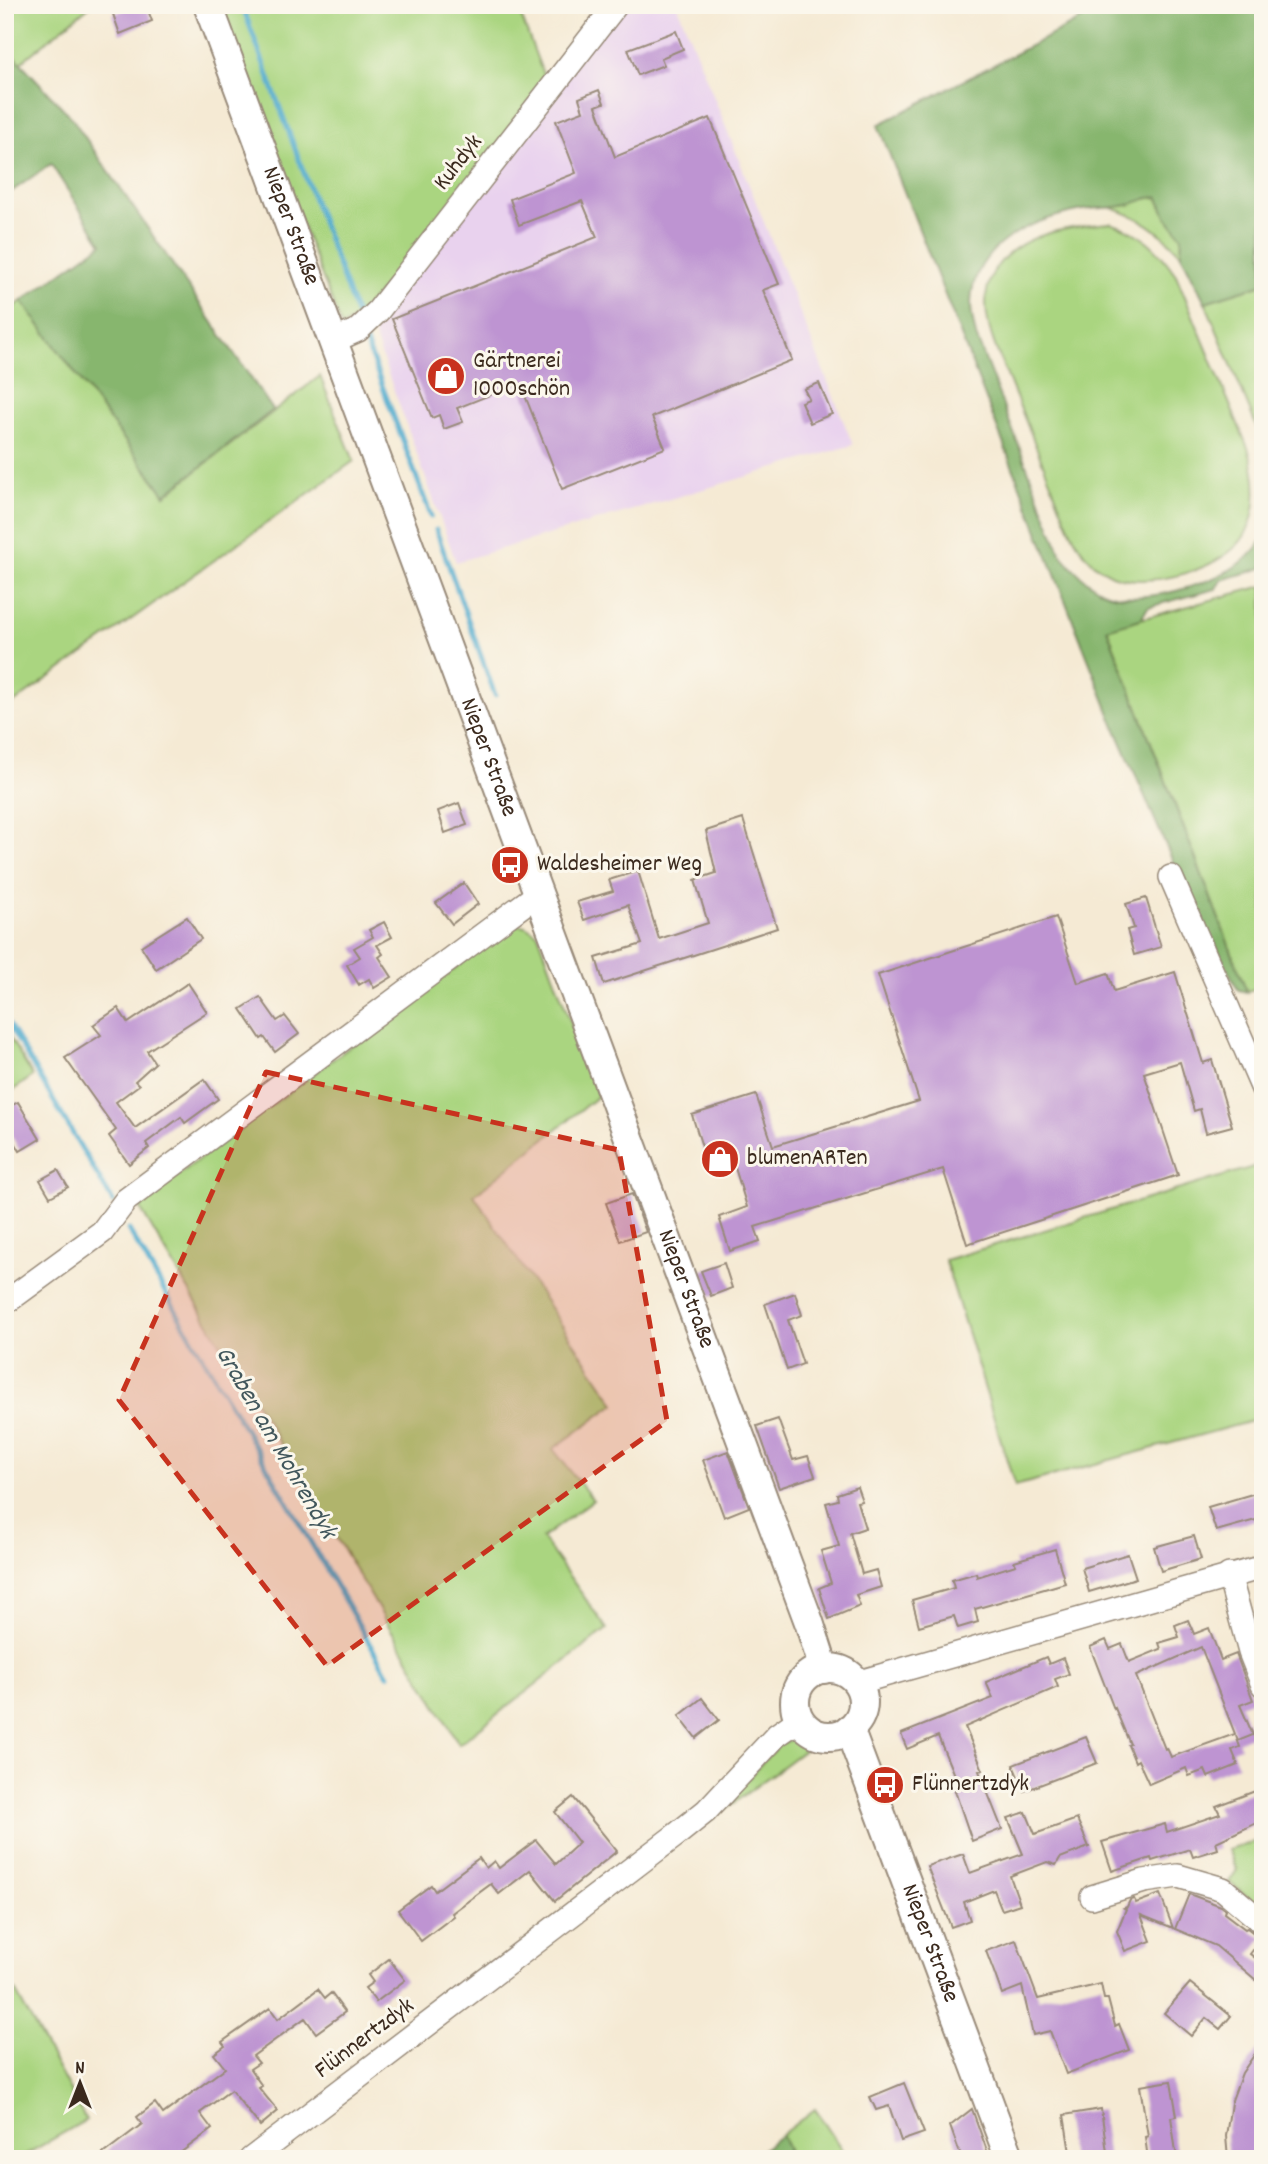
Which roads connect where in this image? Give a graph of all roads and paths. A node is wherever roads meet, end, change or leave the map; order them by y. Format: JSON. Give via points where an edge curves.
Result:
{"nodes":[{"id":1,"x":208,"y":5,"type":"edge"},
{"id":2,"x":616,"y":5,"type":"edge"},
{"id":3,"x":333,"y":341,"type":"junction"},
{"id":4,"x":1171,"y":877,"type":"dead end"},
{"id":5,"x":539,"y":894,"type":"junction"},
{"id":6,"x":1263,"y":1089,"type":"edge"},
{"id":7,"x":5,"y":1303,"type":"edge"},
{"id":8,"x":1263,"y":1567,"type":"edge"},
{"id":9,"x":1229,"y":1575,"type":"junction"},
{"id":10,"x":824,"y":1669,"type":"junction"},
{"id":11,"x":856,"y":1683,"type":"junction"},
{"id":12,"x":1263,"y":1685,"type":"edge"},
{"id":13,"x":800,"y":1719,"type":"junction"},
{"id":14,"x":849,"y":1729,"type":"junction"},
{"id":15,"x":1091,"y":1897,"type":"dead end"},
{"id":16,"x":1263,"y":1923,"type":"edge"},
{"id":17,"x":251,"y":2159,"type":"edge"},
{"id":18,"x":1010,"y":2159,"type":"edge"}],
"edges":[{"from":1,"to":3,"type":"main road","name":"Nieper Straße"},
{"from":2,"to":3,"type":"street","name":"Kuhdyk","via":[[378,311],[358,330]]},
{"from":3,"to":5,"type":"main road","name":"Nieper Straße"},
{"from":4,"to":6,"type":"street"},
{"from":5,"to":7,"type":"street","via":[[126,1200],[102,1232]]},
{"from":5,"to":10,"type":"main road","name":"Nieper Straße"},
{"from":8,"to":9,"type":"street"},
{"from":9,"to":11,"type":"street"},
{"from":9,"to":12,"type":"street"},
{"from":10,"to":11,"type":"main road","via":[[842,1671]]},
{"from":10,"to":13,"type":"main road","via":[[807,1676],[796,1692]]},
{"from":11,"to":14,"type":"main road","via":[[863,1702]]},
{"from":13,"to":14,"type":"main road","via":[[817,1734],[828,1736]]},
{"from":13,"to":17,"type":"street","name":"Flünnertzdyk","via":[[777,1735],[706,1811]]},
{"from":14,"to":18,"type":"main road","name":"Nieper Straße"},
{"from":15,"to":16,"type":"street","via":[[1178,1876],[1223,1889]]}]}
